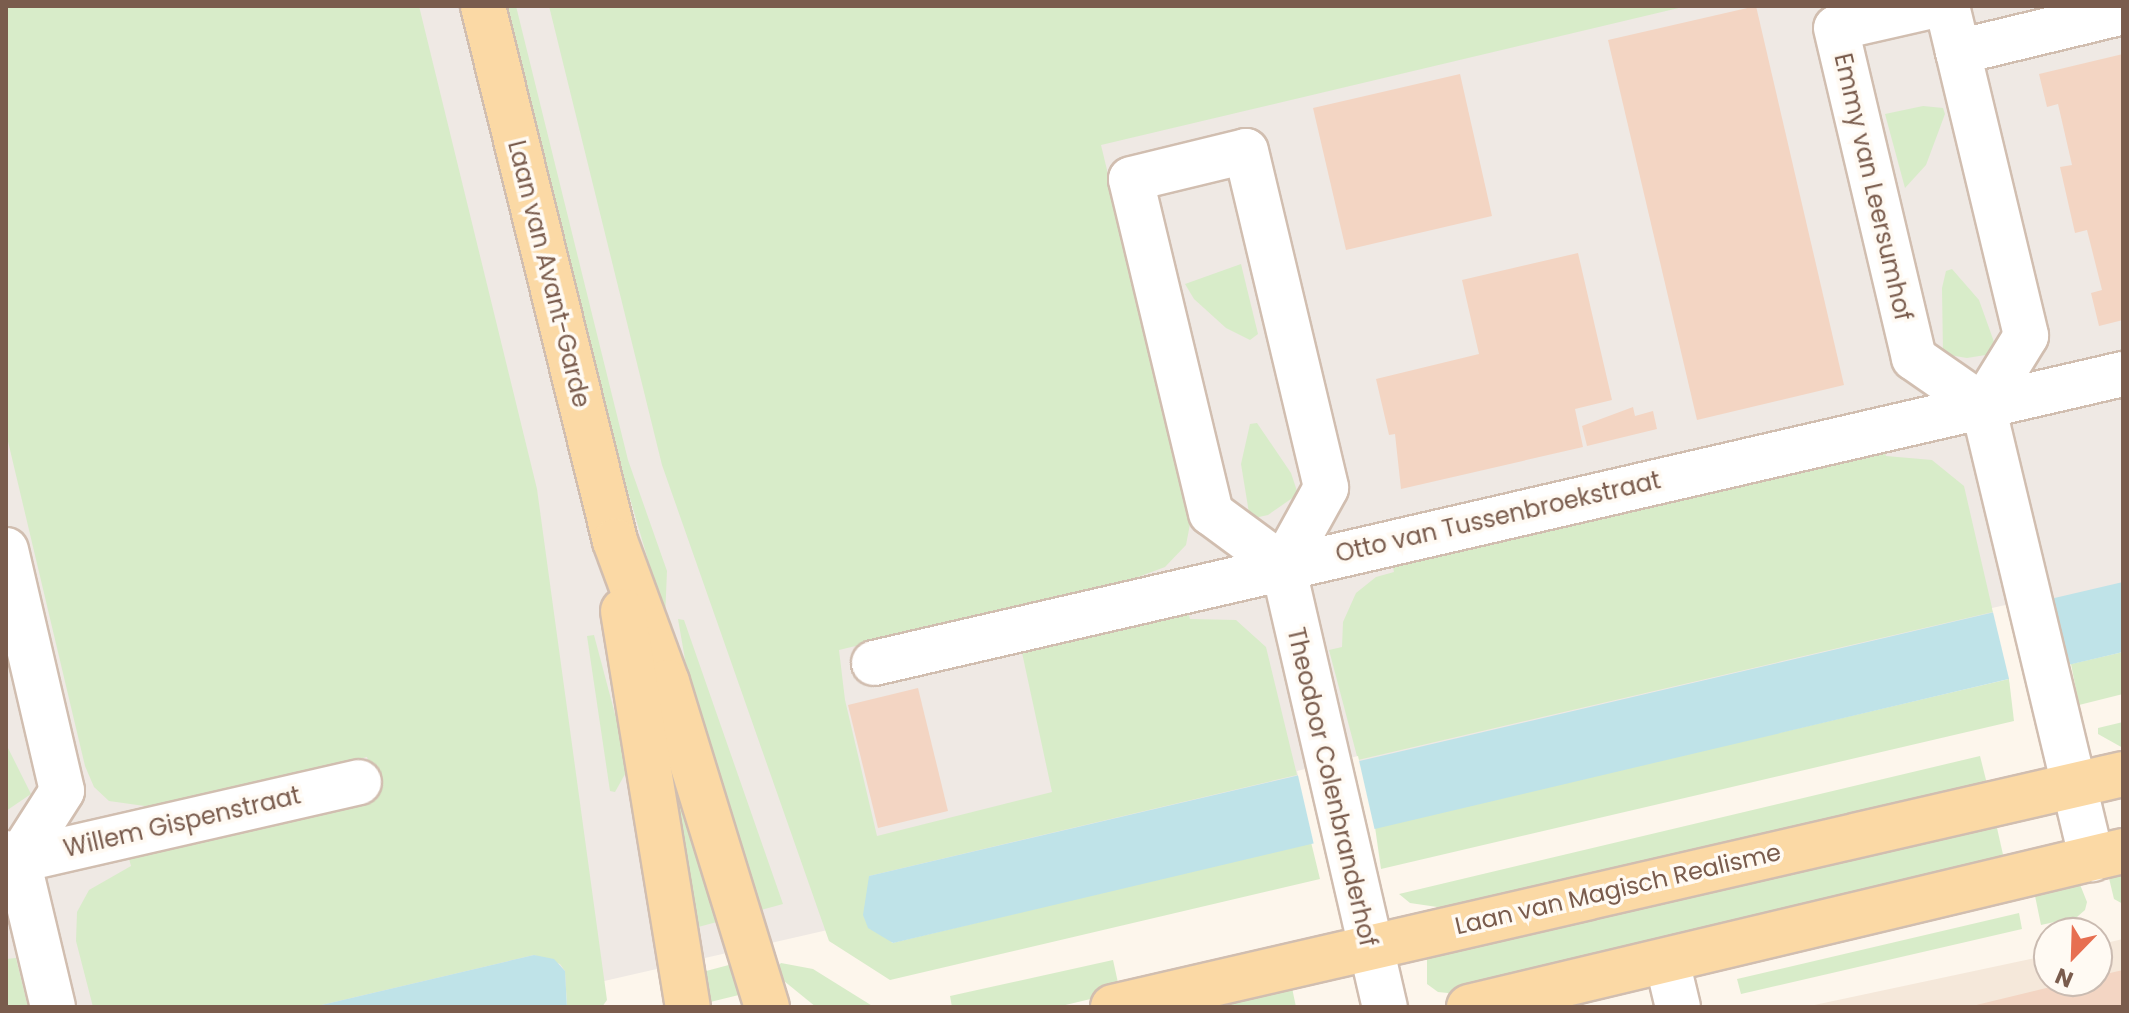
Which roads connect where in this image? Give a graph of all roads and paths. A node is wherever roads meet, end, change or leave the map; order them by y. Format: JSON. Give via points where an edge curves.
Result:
{"nodes":[{"id":1,"x":483,"y":6,"type":"edge"},
{"id":2,"x":1932,"y":6,"type":"edge"},
{"id":3,"x":1947,"y":6,"type":"edge"},
{"id":4,"x":2123,"y":12,"type":"edge"},
{"id":5,"x":1958,"y":52,"type":"junction"},
{"id":6,"x":2123,"y":374,"type":"edge"},
{"id":7,"x":1983,"y":406,"type":"junction"},
{"id":8,"x":615,"y":541,"type":"junction"},
{"id":9,"x":6,"y":550,"type":"edge"},
{"id":10,"x":1283,"y":566,"type":"junction"},
{"id":11,"x":874,"y":663,"type":"dead end"},
{"id":12,"x":2123,"y":774,"type":"edge"},
{"id":13,"x":359,"y":782,"type":"dead end"},
{"id":14,"x":2074,"y":785,"type":"junction"},
{"id":15,"x":2107,"y":855,"type":"edge"},
{"id":16,"x":10,"y":859,"type":"edge"},
{"id":17,"x":1368,"y":947,"type":"junction"},
{"id":18,"x":1667,"y":961,"type":"junction"},
{"id":19,"x":53,"y":1007,"type":"edge"},
{"id":20,"x":688,"y":1007,"type":"edge"},
{"id":21,"x":767,"y":1007,"type":"edge"},
{"id":22,"x":1113,"y":1007,"type":"edge"},
{"id":23,"x":1385,"y":1007,"type":"edge"},
{"id":24,"x":1469,"y":1007,"type":"edge"},
{"id":25,"x":1678,"y":1007,"type":"edge"}],
"edges":[{"from":1,"to":8,"type":"main road","name":"Laan van Avant-Garde"},
{"from":2,"to":7,"type":"street","name":"Emmy van Leersumhof","via":[[1836,28],[1914,358]]},
{"from":3,"to":5,"type":"street"},
{"from":4,"to":5,"type":"street"},
{"from":5,"to":7,"type":"street","via":[[2026,336]]},
{"from":6,"to":7,"type":"street","name":"Otto van Tussenbroekstraat"},
{"from":7,"to":10,"type":"street","name":"Otto van Tussenbroekstraat"},
{"from":7,"to":14,"type":"street"},
{"from":8,"to":20,"type":"main road","name":"Laan van Avant-Garde","via":[[635,701]]},
{"from":8,"to":21,"type":"main road","name":"Laan van Avant-Garde","via":[[667,682]]},
{"from":9,"to":16,"type":"street","via":[[62,791]]},
{"from":10,"to":10,"type":"street","via":[[1211,513],[1131,179],[1246,151],[1326,488]]},
{"from":10,"to":11,"type":"street","name":"Otto van Tussenbroekstraat"},
{"from":10,"to":17,"type":"street","name":"Theodoor Colenbranderhof"},
{"from":12,"to":14,"type":"main road","name":"Laan van Magisch Realisme"},
{"from":13,"to":16,"type":"street","name":"Willem Gispenstraat"},
{"from":14,"to":15,"type":"street"},
{"from":14,"to":17,"type":"main road","name":"Laan van Magisch Realisme"},
{"from":15,"to":18,"type":"main road"},
{"from":16,"to":19,"type":"street"},
{"from":17,"to":22,"type":"main road","name":"Laan van Magisch Realisme"},
{"from":17,"to":23,"type":"street","name":"Theodoor Colenbranderhof"},
{"from":18,"to":24,"type":"main road"},
{"from":18,"to":25,"type":"street"}]}
